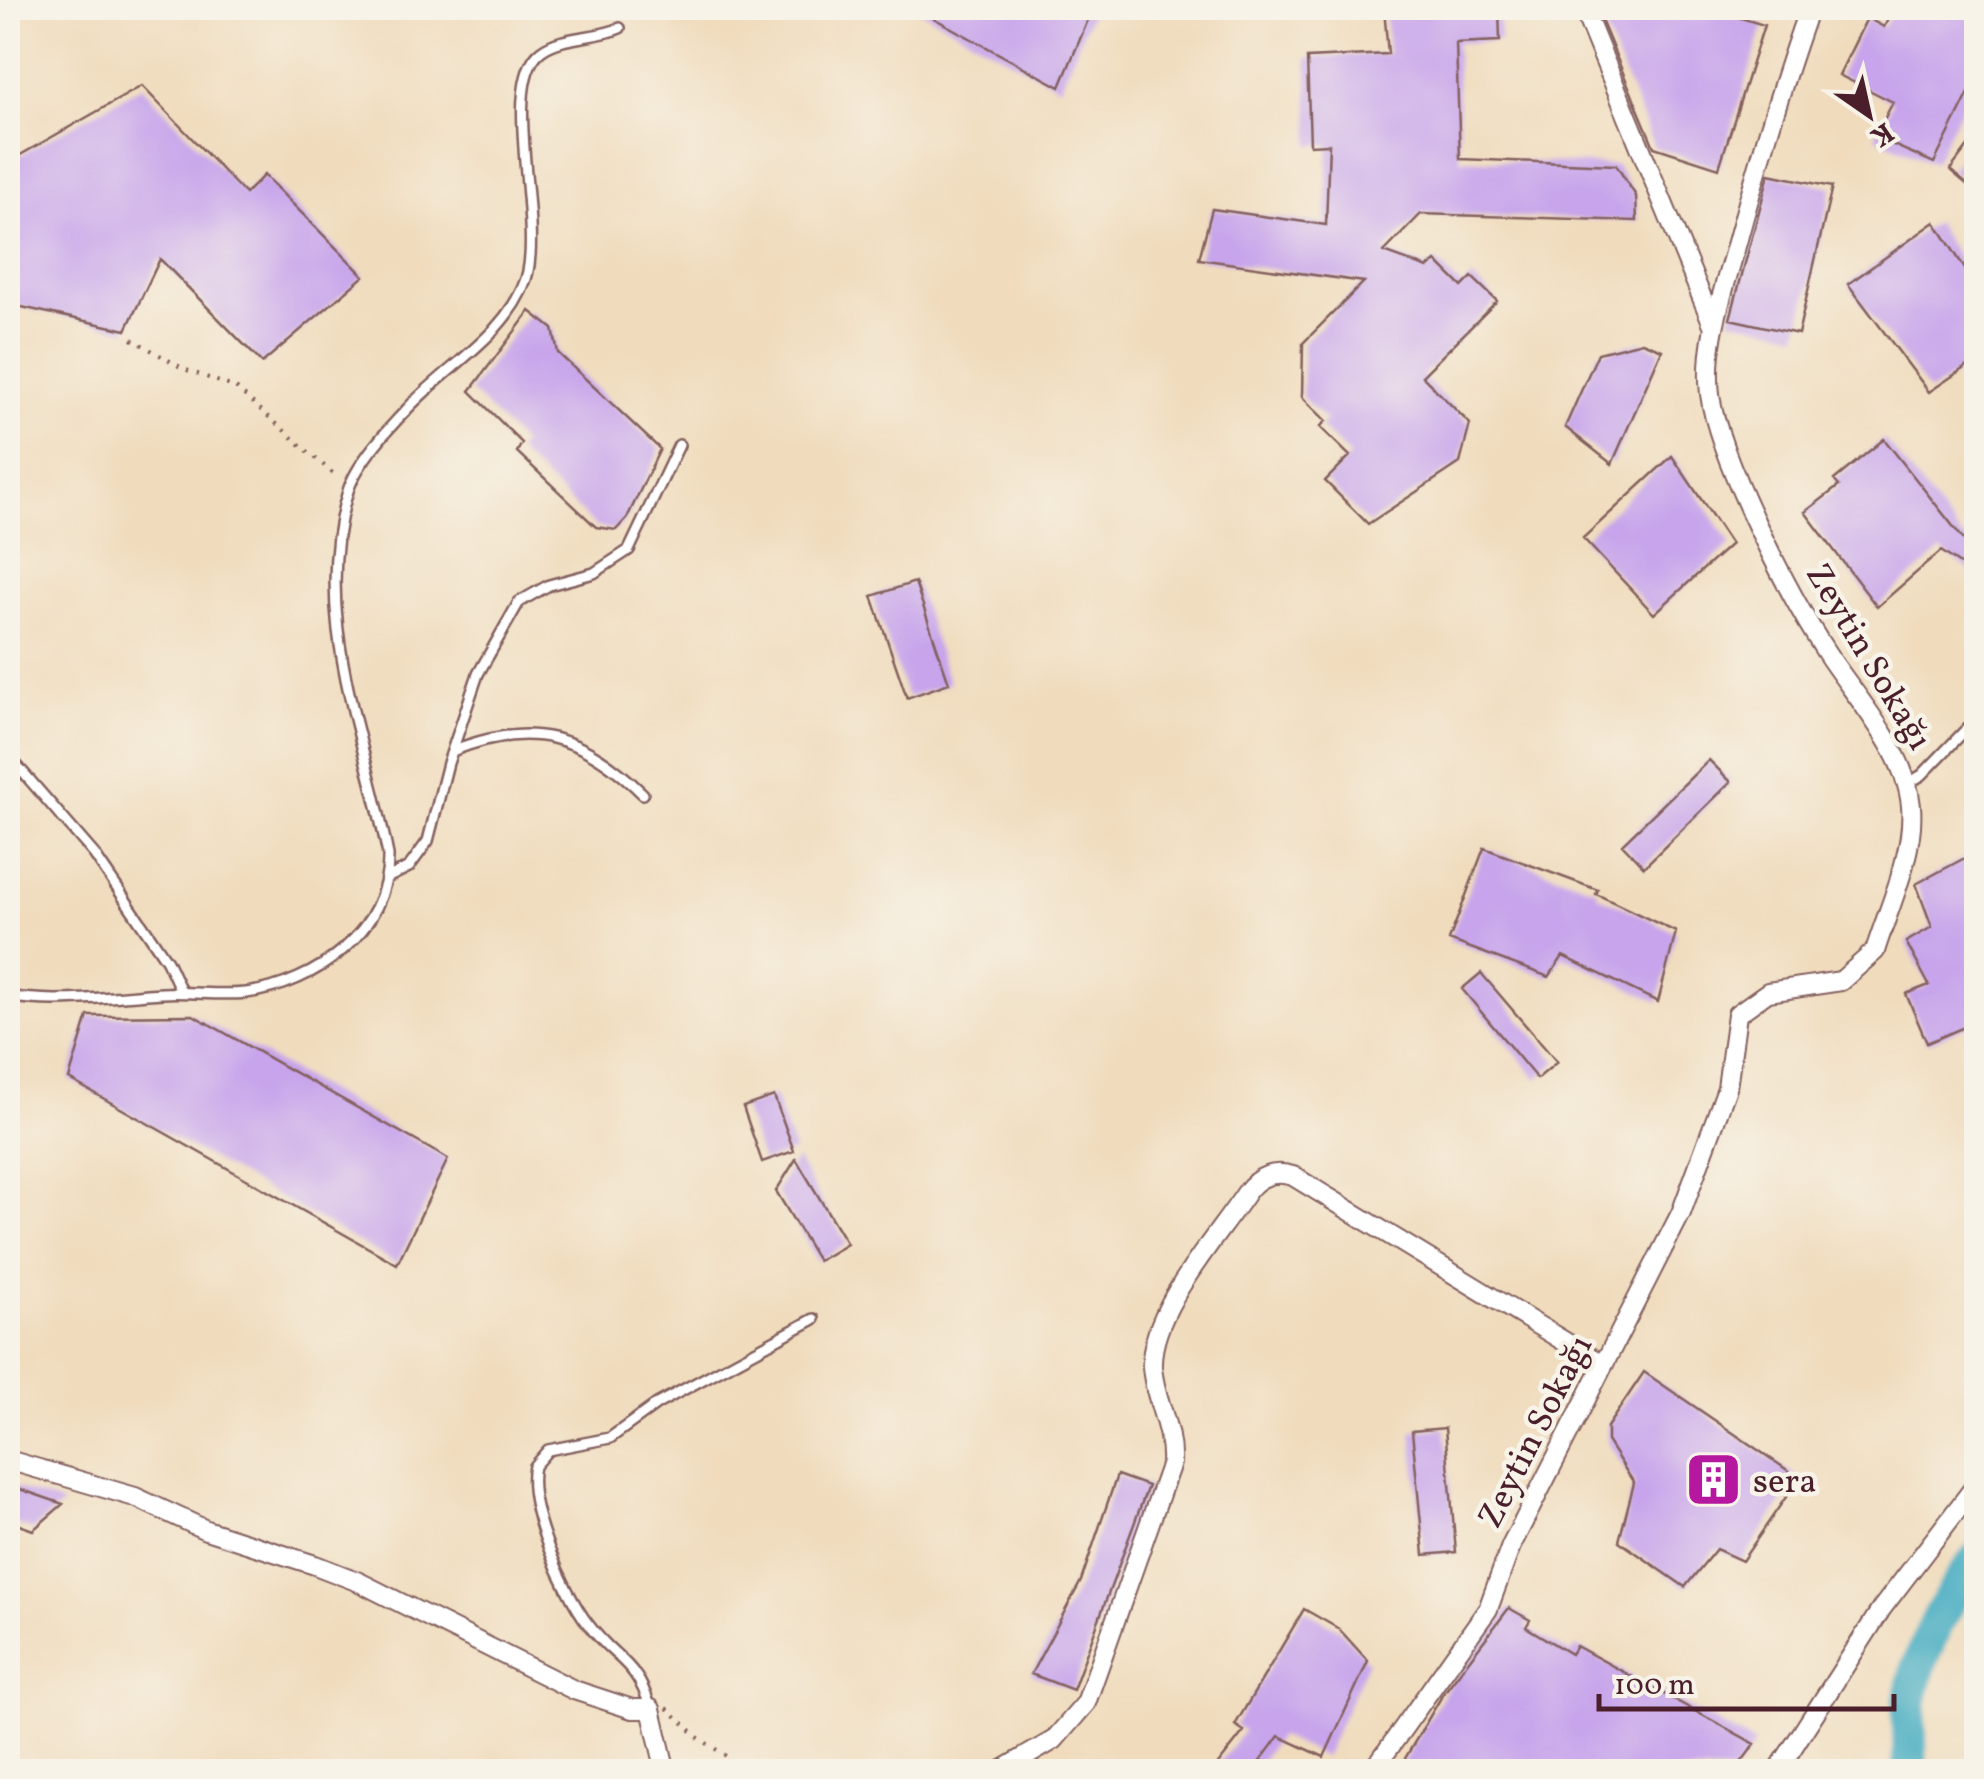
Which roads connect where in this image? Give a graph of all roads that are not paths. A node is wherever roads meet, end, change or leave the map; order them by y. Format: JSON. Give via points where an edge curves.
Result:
{"nodes":[{"id":1,"x":1583,"y":8,"type":"edge"},
{"id":2,"x":1809,"y":8,"type":"edge"},
{"id":3,"x":620,"y":28,"type":"dead end"},
{"id":4,"x":1715,"y":328,"type":"junction"},
{"id":5,"x":680,"y":445,"type":"dead end"},
{"id":6,"x":1976,"y":719,"type":"edge"},
{"id":7,"x":452,"y":751,"type":"junction"},
{"id":8,"x":8,"y":755,"type":"edge"},
{"id":9,"x":1906,"y":784,"type":"junction"},
{"id":10,"x":643,"y":794,"type":"dead end"},
{"id":11,"x":389,"y":877,"type":"junction"},
{"id":12,"x":181,"y":992,"type":"junction"},
{"id":13,"x":8,"y":996,"type":"edge"},
{"id":14,"x":814,"y":1319,"type":"dead end"},
{"id":15,"x":1603,"y":1365,"type":"junction"},
{"id":16,"x":8,"y":1460,"type":"edge"},
{"id":17,"x":1976,"y":1486,"type":"edge"},
{"id":18,"x":650,"y":1710,"type":"junction"},
{"id":19,"x":666,"y":1772,"type":"edge"},
{"id":20,"x":999,"y":1772,"type":"edge"},
{"id":21,"x":1372,"y":1772,"type":"edge"},
{"id":22,"x":1778,"y":1772,"type":"edge"}],
"edges":[{"from":1,"to":4,"type":"street"},
{"from":2,"to":4,"type":"street","name":"Zeytin Sokağı","via":[[1762,146]]},
{"from":3,"to":11,"type":"lane","via":[[550,45],[533,59],[524,78],[532,214],[522,290],[504,318],[402,414],[348,488],[337,621]]},
{"from":4,"to":9,"type":"street","name":"Zeytin Sokağı","via":[[1714,418],[1747,499],[1808,623]]},
{"from":5,"to":7,"type":"lane","via":[[629,550],[594,573],[549,585],[519,602],[478,674]]},
{"from":6,"to":9,"type":"lane"},
{"from":7,"to":10,"type":"lane","via":[[489,736],[531,732],[568,741],[613,764]]},
{"from":7,"to":11,"type":"lane","via":[[428,841],[408,867]]},
{"from":8,"to":12,"type":"lane","via":[[94,854]]},
{"from":9,"to":15,"type":"street","name":"Zeytin Sokağı","via":[[1908,847],[1874,952],[1842,981],[1768,992],[1738,1014],[1728,1088],[1680,1212]]},
{"from":11,"to":12,"type":"lane","via":[[357,936],[319,967],[246,993]]},
{"from":12,"to":13,"type":"lane"},
{"from":14,"to":18,"type":"lane","via":[[657,1404],[610,1438],[548,1450],[534,1466],[538,1505],[564,1584],[590,1627],[636,1671]]},
{"from":15,"to":20,"type":"street","via":[[1293,1176],[1260,1178],[1156,1332],[1152,1370],[1169,1424],[1171,1463],[1086,1703],[1054,1740]]},
{"from":15,"to":21,"type":"street","name":"Zeytin Sokağı","via":[[1511,1546],[1488,1609]]},
{"from":16,"to":18,"type":"street","via":[[105,1487],[206,1530],[314,1564],[574,1690]]},
{"from":17,"to":22,"type":"street","via":[[1882,1608]]},
{"from":18,"to":19,"type":"street"}]}
